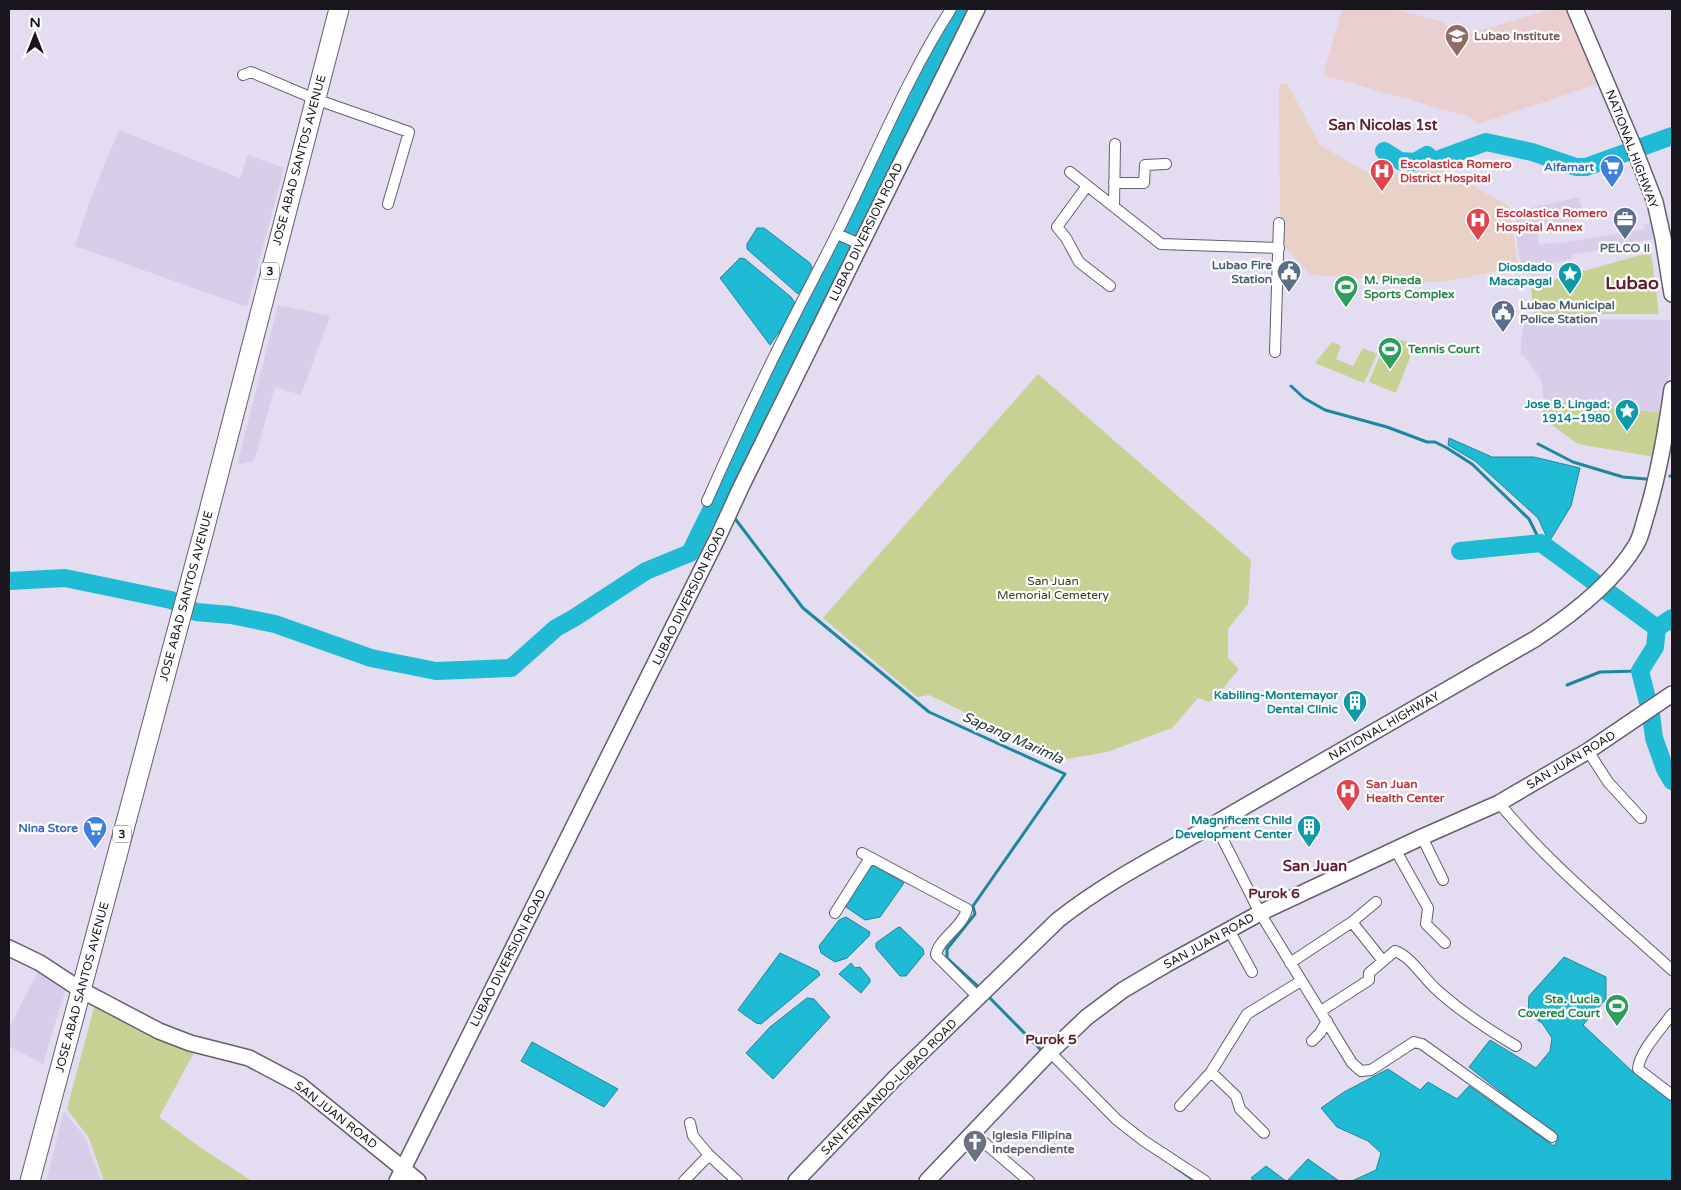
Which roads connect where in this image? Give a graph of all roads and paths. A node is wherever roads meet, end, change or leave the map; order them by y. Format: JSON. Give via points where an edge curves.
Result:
{"nodes":[{"id":1,"x":339,"y":9,"type":"edge"},
{"id":2,"x":951,"y":9,"type":"edge"},
{"id":3,"x":977,"y":9,"type":"edge"},
{"id":4,"x":1575,"y":9,"type":"edge"},
{"id":5,"x":243,"y":75,"type":"dead end"},
{"id":6,"x":315,"y":99,"type":"junction"},
{"id":7,"x":1114,"y":144,"type":"dead end"},
{"id":8,"x":1166,"y":164,"type":"dead end"},
{"id":9,"x":1070,"y":172,"type":"dead end"},
{"id":10,"x":1114,"y":183,"type":"junction"},
{"id":11,"x":1087,"y":186,"type":"junction"},
{"id":12,"x":388,"y":204,"type":"dead end"},
{"id":13,"x":1114,"y":207,"type":"junction"},
{"id":14,"x":1279,"y":223,"type":"dead end"},
{"id":15,"x":838,"y":235,"type":"junction"},
{"id":16,"x":857,"y":243,"type":"junction"},
{"id":17,"x":1279,"y":248,"type":"junction"},
{"id":18,"x":1110,"y":286,"type":"dead end"},
{"id":19,"x":1672,"y":289,"type":"edge"},
{"id":20,"x":1672,"y":294,"type":"edge"},
{"id":21,"x":1275,"y":352,"type":"dead end"},
{"id":22,"x":1672,"y":389,"type":"edge"},
{"id":23,"x":707,"y":501,"type":"dead end"},
{"id":24,"x":1672,"y":694,"type":"edge"},
{"id":25,"x":1588,"y":751,"type":"junction"},
{"id":26,"x":1498,"y":803,"type":"junction"},
{"id":27,"x":1642,"y":818,"type":"dead end"},
{"id":28,"x":1215,"y":824,"type":"junction"},
{"id":29,"x":1422,"y":837,"type":"junction"},
{"id":30,"x":1395,"y":849,"type":"junction"},
{"id":31,"x":1443,"y":880,"type":"dead end"},
{"id":32,"x":1376,"y":902,"type":"dead end"},
{"id":33,"x":835,"y":913,"type":"dead end"},
{"id":34,"x":1260,"y":913,"type":"junction"},
{"id":35,"x":1352,"y":922,"type":"junction"},
{"id":36,"x":1229,"y":930,"type":"junction"},
{"id":37,"x":1445,"y":943,"type":"dead end"},
{"id":38,"x":9,"y":948,"type":"edge"},
{"id":39,"x":1383,"y":961,"type":"junction"},
{"id":40,"x":1290,"y":963,"type":"junction"},
{"id":41,"x":1672,"y":970,"type":"edge"},
{"id":42,"x":1252,"y":972,"type":"dead end"},
{"id":43,"x":1301,"y":981,"type":"junction"},
{"id":44,"x":81,"y":990,"type":"junction"},
{"id":45,"x":983,"y":992,"type":"junction"},
{"id":46,"x":1321,"y":1011,"type":"junction"},
{"id":47,"x":1672,"y":1014,"type":"edge"},
{"id":48,"x":1327,"y":1021,"type":"junction"},
{"id":49,"x":1312,"y":1041,"type":"dead end"},
{"id":50,"x":1516,"y":1046,"type":"dead end"},
{"id":51,"x":1050,"y":1052,"type":"junction"},
{"id":52,"x":1211,"y":1072,"type":"junction"},
{"id":53,"x":1672,"y":1095,"type":"edge"},
{"id":54,"x":1180,"y":1106,"type":"dead end"},
{"id":55,"x":690,"y":1123,"type":"dead end"},
{"id":56,"x":973,"y":1133,"type":"junction"},
{"id":57,"x":1264,"y":1133,"type":"dead end"},
{"id":58,"x":1552,"y":1137,"type":"dead end"},
{"id":59,"x":709,"y":1155,"type":"junction"},
{"id":60,"x":400,"y":1175,"type":"edge"},
{"id":61,"x":30,"y":1181,"type":"edge"},
{"id":62,"x":418,"y":1181,"type":"edge"},
{"id":63,"x":684,"y":1181,"type":"edge"},
{"id":64,"x":737,"y":1181,"type":"edge"},
{"id":65,"x":796,"y":1181,"type":"edge"},
{"id":66,"x":927,"y":1181,"type":"edge"},
{"id":67,"x":1029,"y":1181,"type":"edge"},
{"id":68,"x":1205,"y":1181,"type":"edge"}],
"edges":[{"from":1,"to":6,"type":"highway","name":"JOSE ABAD SANTOS AVENUE","number":"3"},
{"from":2,"to":15,"type":"street","via":[[930,41]]},
{"from":3,"to":16,"type":"street","name":"LUBAO DIVERSION ROAD"},
{"from":4,"to":19,"type":"street","name":"NATIONAL HIGHWAY","via":[[1655,202]]},
{"from":5,"to":6,"type":"street","via":[[251,72]]},
{"from":6,"to":12,"type":"street","via":[[409,132]]},
{"from":6,"to":44,"type":"highway","name":"JOSE ABAD SANTOS AVENUE","number":"3"},
{"from":7,"to":10,"type":"street"},
{"from":8,"to":10,"type":"street","via":[[1145,164],[1144,183]]},
{"from":9,"to":11,"type":"street"},
{"from":10,"to":13,"type":"street"},
{"from":11,"to":13,"type":"street"},
{"from":11,"to":18,"type":"street","via":[[1057,227],[1079,262]]},
{"from":13,"to":17,"type":"street","via":[[1161,244]]},
{"from":14,"to":17,"type":"street"},
{"from":15,"to":16,"type":"street"},
{"from":15,"to":23,"type":"street","via":[[792,320]]},
{"from":16,"to":60,"type":"street","name":"LUBAO DIVERSION ROAD","via":[[718,537]]},
{"from":17,"to":21,"type":"street"},
{"from":19,"to":20,"type":"street","name":"NATIONAL HIGHWAY"},
{"from":22,"to":28,"type":"street","name":"NATIONAL HIGHWAY","via":[[1662,459],[1637,544],[1615,573],[1593,594],[1535,639]]},
{"from":24,"to":25,"type":"street","name":"SAN JUAN ROAD"},
{"from":25,"to":26,"type":"street","name":"SAN JUAN ROAD"},
{"from":25,"to":27,"type":"street","via":[[1608,782]]},
{"from":26,"to":29,"type":"street","name":"SAN JUAN ROAD"},
{"from":26,"to":41,"type":"street","via":[[1549,858]]},
{"from":28,"to":34,"type":"street"},
{"from":28,"to":45,"type":"street","name":"NATIONAL HIGHWAY","via":[[1077,904]]},
{"from":29,"to":30,"type":"street","name":"SAN JUAN ROAD"},
{"from":29,"to":31,"type":"street"},
{"from":30,"to":34,"type":"street","name":"SAN JUAN ROAD"},
{"from":30,"to":37,"type":"street","via":[[1428,908],[1426,924]]},
{"from":32,"to":35,"type":"street"},
{"from":33,"to":45,"type":"street","via":[[866,856],[967,909],[937,949],[936,956]]},
{"from":34,"to":36,"type":"street","name":"SAN JUAN ROAD"},
{"from":34,"to":40,"type":"street"},
{"from":35,"to":39,"type":"street"},
{"from":35,"to":40,"type":"street"},
{"from":36,"to":42,"type":"street"},
{"from":36,"to":51,"type":"street","name":"SAN JUAN ROAD","via":[[1123,990],[1087,1017]]},
{"from":38,"to":44,"type":"street","name":"SAN JUAN ROAD","via":[[40,963]]},
{"from":39,"to":46,"type":"street","via":[[1369,973],[1369,980]]},
{"from":39,"to":50,"type":"street","via":[[1394,951],[1403,954],[1438,991]]},
{"from":40,"to":43,"type":"street"},
{"from":43,"to":46,"type":"street"},
{"from":43,"to":52,"type":"street","via":[[1247,1014]]},
{"from":44,"to":60,"type":"street","name":"SAN JUAN ROAD","via":[[159,1031],[190,1044],[249,1058],[300,1085]]},
{"from":44,"to":61,"type":"highway","name":"JOSE ABAD SANTOS AVENUE","number":"3"},
{"from":45,"to":65,"type":"street","name":"SAN FERNANDO-LUBAO ROAD"},
{"from":46,"to":48,"type":"street"},
{"from":47,"to":53,"type":"street","via":[[1643,1054],[1638,1069]]},
{"from":48,"to":49,"type":"street"},
{"from":48,"to":58,"type":"street","via":[[1352,1063],[1361,1071],[1372,1070],[1414,1042],[1422,1044]]},
{"from":51,"to":56,"type":"street","name":"SAN JUAN ROAD"},
{"from":51,"to":68,"type":"street","via":[[1118,1120]]},
{"from":52,"to":54,"type":"street"},
{"from":52,"to":57,"type":"street","via":[[1236,1096],[1240,1109]]},
{"from":55,"to":59,"type":"street","via":[[692,1136]]},
{"from":56,"to":66,"type":"street","name":"SAN JUAN ROAD"},
{"from":56,"to":67,"type":"street"},
{"from":59,"to":63,"type":"street"},
{"from":59,"to":64,"type":"street"},
{"from":60,"to":62,"type":"street","name":"SAN JUAN ROAD"}]}
